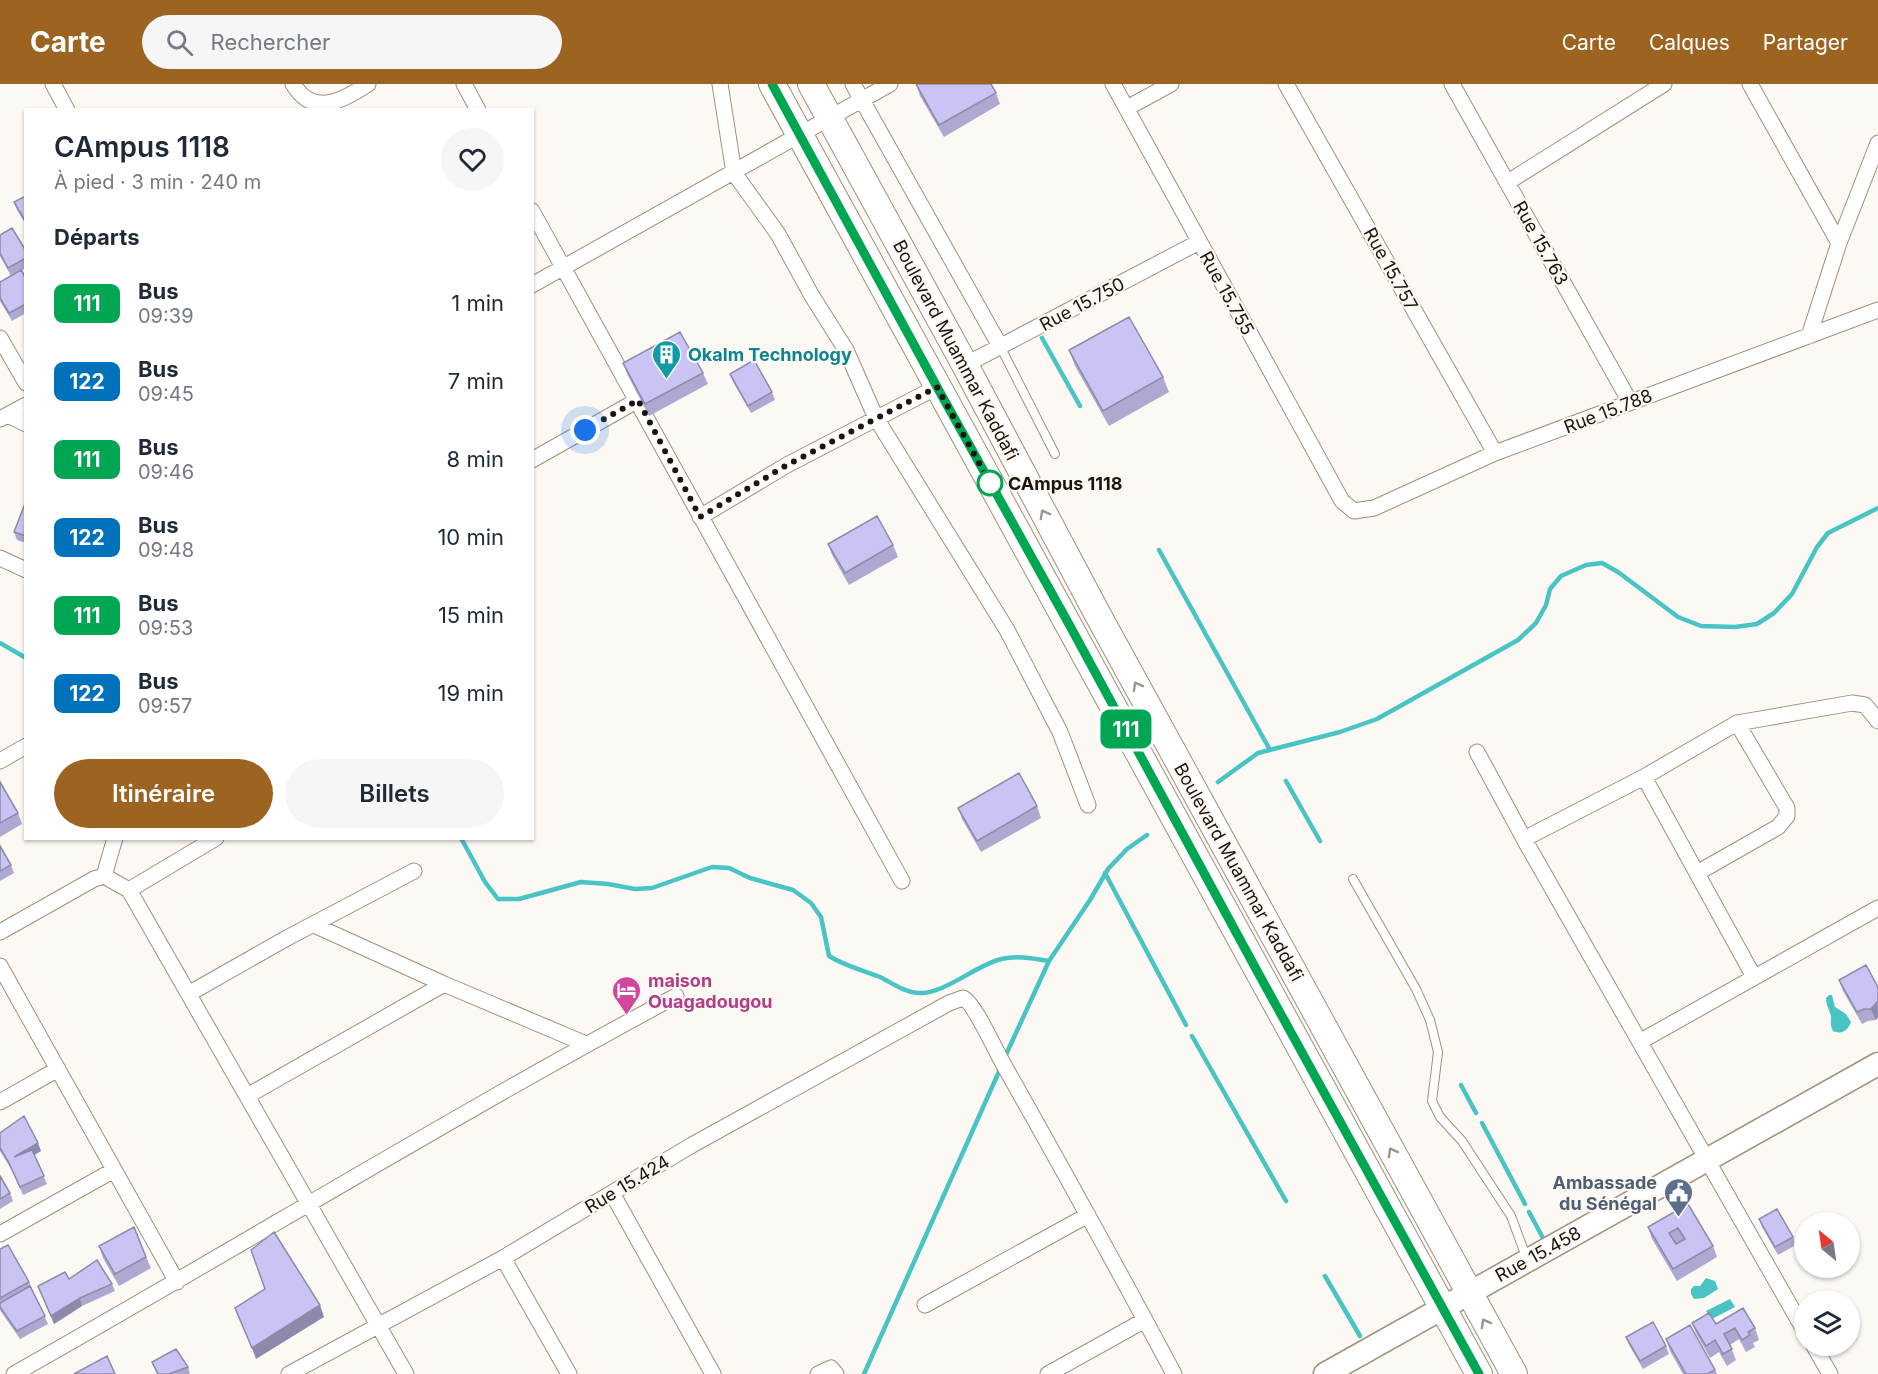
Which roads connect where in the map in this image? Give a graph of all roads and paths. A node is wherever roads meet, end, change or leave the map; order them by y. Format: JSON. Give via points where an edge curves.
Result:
{"nodes":[{"id":1,"x":53,"y":84,"type":"edge"},
{"id":2,"x":293,"y":84,"type":"edge"},
{"id":3,"x":368,"y":84,"type":"edge"},
{"id":4,"x":464,"y":84,"type":"edge"},
{"id":5,"x":720,"y":84,"type":"edge"},
{"id":6,"x":772,"y":84,"type":"edge"},
{"id":7,"x":811,"y":84,"type":"edge"},
{"id":8,"x":853,"y":84,"type":"edge"},
{"id":9,"x":890,"y":84,"type":"edge"},
{"id":10,"x":1113,"y":84,"type":"edge"},
{"id":11,"x":1171,"y":84,"type":"edge"},
{"id":12,"x":1286,"y":84,"type":"edge"},
{"id":13,"x":1452,"y":84,"type":"edge"},
{"id":14,"x":1664,"y":84,"type":"edge"},
{"id":15,"x":1750,"y":84,"type":"edge"},
{"id":16,"x":862,"y":100,"type":"junction"},
{"id":17,"x":67,"y":108,"type":"edge"},
{"id":18,"x":477,"y":108,"type":"edge"},
{"id":19,"x":1127,"y":108,"type":"junction"},
{"id":20,"x":830,"y":118,"type":"junction"},
{"id":21,"x":800,"y":135,"type":"junction"},
{"id":22,"x":1878,"y":143,"type":"edge"},
{"id":23,"x":734,"y":173,"type":"junction"},
{"id":24,"x":1508,"y":182,"type":"junction"},
{"id":25,"x":534,"y":215,"type":"edge"},
{"id":26,"x":1199,"y":242,"type":"junction"},
{"id":27,"x":1839,"y":243,"type":"junction"},
{"id":28,"x":563,"y":268,"type":"junction"},
{"id":29,"x":534,"y":284,"type":"edge"},
{"id":30,"x":1878,"y":310,"type":"edge"},
{"id":31,"x":1809,"y":336,"type":"junction"},
{"id":32,"x":0,"y":338,"type":"edge"},
{"id":33,"x":1000,"y":346,"type":"junction"},
{"id":34,"x":964,"y":365,"type":"junction"},
{"id":35,"x":24,"y":380,"type":"edge"},
{"id":36,"x":937,"y":387,"type":"junction"},
{"id":37,"x":638,"y":400,"type":"junction"},
{"id":38,"x":1630,"y":402,"type":"junction"},
{"id":39,"x":24,"y":406,"type":"edge"},
{"id":40,"x":4,"y":417,"type":"edge"},
{"id":41,"x":876,"y":418,"type":"junction"},
{"id":42,"x":24,"y":423,"type":"edge"},
{"id":43,"x":1495,"y":453,"type":"junction"},
{"id":44,"x":1055,"y":454,"type":"dead end"},
{"id":45,"x":534,"y":459,"type":"edge"},
{"id":46,"x":1342,"y":501,"type":"joint"},
{"id":47,"x":700,"y":517,"type":"junction"},
{"id":48,"x":0,"y":558,"type":"edge"},
{"id":49,"x":24,"y":569,"type":"edge"},
{"id":50,"x":1878,"y":721,"type":"edge"},
{"id":51,"x":1737,"y":723,"type":"junction"},
{"id":52,"x":24,"y":747,"type":"edge"},
{"id":53,"x":1477,"y":752,"type":"dead end"},
{"id":54,"x":0,"y":761,"type":"edge"},
{"id":55,"x":1644,"y":777,"type":"junction"},
{"id":56,"x":1088,"y":805,"type":"dead end"},
{"id":57,"x":1524,"y":839,"type":"junction"},
{"id":58,"x":114,"y":840,"type":"edge"},
{"id":59,"x":213,"y":840,"type":"edge"},
{"id":60,"x":414,"y":871,"type":"dead end"},
{"id":61,"x":1697,"y":873,"type":"junction"},
{"id":62,"x":104,"y":876,"type":"junction"},
{"id":63,"x":1353,"y":879,"type":"dead end"},
{"id":64,"x":902,"y":881,"type":"dead end"},
{"id":65,"x":129,"y":890,"type":"junction"},
{"id":66,"x":1878,"y":909,"type":"edge"},
{"id":67,"x":314,"y":925,"type":"junction"},
{"id":68,"x":0,"y":932,"type":"edge"},
{"id":69,"x":0,"y":966,"type":"edge"},
{"id":70,"x":1754,"y":977,"type":"junction"},
{"id":71,"x":444,"y":984,"type":"junction"},
{"id":72,"x":190,"y":993,"type":"junction"},
{"id":73,"x":676,"y":996,"type":"dead end"},
{"id":74,"x":1641,"y":1041,"type":"junction"},
{"id":75,"x":586,"y":1044,"type":"junction"},
{"id":76,"x":1878,"y":1064,"type":"edge"},
{"id":77,"x":58,"y":1069,"type":"junction"},
{"id":78,"x":247,"y":1096,"type":"junction"},
{"id":79,"x":0,"y":1102,"type":"edge"},
{"id":80,"x":1708,"y":1160,"type":"junction"},
{"id":81,"x":114,"y":1170,"type":"junction"},
{"id":82,"x":612,"y":1193,"type":"junction"},
{"id":83,"x":310,"y":1204,"type":"junction"},
{"id":84,"x":1088,"y":1215,"type":"junction"},
{"id":85,"x":0,"y":1234,"type":"edge"},
{"id":86,"x":503,"y":1258,"type":"junction"},
{"id":87,"x":1527,"y":1260,"type":"junction"},
{"id":88,"x":177,"y":1282,"type":"junction"},
{"id":89,"x":1468,"y":1293,"type":"junction"},
{"id":90,"x":925,"y":1305,"type":"dead end"},
{"id":91,"x":1442,"y":1307,"type":"junction"},
{"id":92,"x":1794,"y":1312,"type":"edge"},
{"id":93,"x":1145,"y":1320,"type":"junction"},
{"id":94,"x":379,"y":1325,"type":"junction"},
{"id":95,"x":1820,"y":1356,"type":"edge"},
{"id":96,"x":14,"y":1374,"type":"edge"},
{"id":97,"x":289,"y":1374,"type":"edge"},
{"id":98,"x":406,"y":1374,"type":"edge"},
{"id":99,"x":569,"y":1374,"type":"edge"},
{"id":100,"x":713,"y":1374,"type":"edge"},
{"id":101,"x":818,"y":1374,"type":"edge"},
{"id":102,"x":836,"y":1374,"type":"edge"},
{"id":103,"x":1048,"y":1374,"type":"edge"},
{"id":104,"x":1174,"y":1374,"type":"edge"},
{"id":105,"x":1325,"y":1374,"type":"edge"},
{"id":106,"x":1479,"y":1374,"type":"edge"},
{"id":107,"x":1514,"y":1374,"type":"edge"},
{"id":108,"x":1830,"y":1374,"type":"edge"}],
"edges":[{"from":1,"to":17,"type":"street"},
{"from":2,"to":3,"type":"street","via":[[311,101],[327,104]]},
{"from":4,"to":18,"type":"street"},
{"from":5,"to":23,"type":"street"},
{"from":6,"to":21,"type":"main road","name":"Boulevard Muammar Kaddafi"},
{"from":7,"to":20,"type":"main road","name":"Boulevard Muammar Kaddafi"},
{"from":8,"to":16,"type":"street"},
{"from":9,"to":16,"type":"street"},
{"from":10,"to":19,"type":"street","name":"Rue 15.755"},
{"from":11,"to":19,"type":"street"},
{"from":12,"to":43,"type":"street","name":"Rue 15.757"},
{"from":13,"to":24,"type":"street","name":"Rue 15.763"},
{"from":14,"to":24,"type":"street"},
{"from":15,"to":27,"type":"street"},
{"from":16,"to":20,"type":"street"},
{"from":16,"to":33,"type":"street"},
{"from":19,"to":26,"type":"street","name":"Rue 15.755"},
{"from":20,"to":21,"type":"street"},
{"from":20,"to":34,"type":"main road","name":"Boulevard Muammar Kaddafi"},
{"from":21,"to":23,"type":"street"},
{"from":21,"to":36,"type":"main road","name":"Boulevard Muammar Kaddafi"},
{"from":22,"to":27,"type":"street"},
{"from":23,"to":28,"type":"street"},
{"from":23,"to":41,"type":"street","via":[[778,234],[846,350]]},
{"from":24,"to":38,"type":"street","name":"Rue 15.763"},
{"from":25,"to":28,"type":"street"},
{"from":26,"to":33,"type":"street","name":"Rue 15.750"},
{"from":26,"to":46,"type":"street","name":"Rue 15.755"},
{"from":27,"to":31,"type":"street"},
{"from":28,"to":29,"type":"street"},
{"from":28,"to":37,"type":"street"},
{"from":30,"to":31,"type":"street","name":"Rue 15.788"},
{"from":31,"to":38,"type":"street","name":"Rue 15.788"},
{"from":32,"to":35,"type":"street"},
{"from":33,"to":34,"type":"street","name":"Rue 15.750"},
{"from":33,"to":44,"type":"lane"},
{"from":89,"to":34,"type":"main road","name":"Boulevard Muammar Kaddafi","one_way":true},
{"from":36,"to":41,"type":"street"},
{"from":36,"to":91,"type":"main road","name":"Boulevard Muammar Kaddafi"},
{"from":37,"to":45,"type":"street"},
{"from":37,"to":47,"type":"street"},
{"from":38,"to":43,"type":"street","name":"Rue 15.788"},
{"from":39,"to":40,"type":"street"},
{"from":40,"to":42,"type":"street"},
{"from":41,"to":47,"type":"street"},
{"from":41,"to":56,"type":"street","via":[[1007,630],[1060,732]]},
{"from":43,"to":46,"type":"street","name":"Rue 15.788","via":[[1374,508],[1354,511]]},
{"from":47,"to":64,"type":"street"},
{"from":48,"to":49,"type":"street"},
{"from":50,"to":51,"type":"street","via":[[1865,705],[1852,703]]},
{"from":51,"to":55,"type":"street"},
{"from":51,"to":61,"type":"street","via":[[1787,816],[1778,827]]},
{"from":52,"to":54,"type":"street"},
{"from":53,"to":57,"type":"street"},
{"from":55,"to":57,"type":"street"},
{"from":55,"to":61,"type":"street"},
{"from":57,"to":74,"type":"street"},
{"from":58,"to":62,"type":"street"},
{"from":59,"to":65,"type":"street"},
{"from":60,"to":67,"type":"street"},
{"from":61,"to":70,"type":"street"},
{"from":62,"to":65,"type":"street"},
{"from":62,"to":68,"type":"street"},
{"from":63,"to":87,"type":"lane","via":[[1430,1020],[1438,1052],[1432,1101],[1511,1216]]},
{"from":65,"to":72,"type":"street"},
{"from":66,"to":70,"type":"street"},
{"from":67,"to":71,"type":"street"},
{"from":67,"to":72,"type":"street"},
{"from":69,"to":77,"type":"street"},
{"from":70,"to":74,"type":"street"},
{"from":71,"to":75,"type":"street"},
{"from":71,"to":78,"type":"street"},
{"from":72,"to":78,"type":"street"},
{"from":73,"to":75,"type":"street"},
{"from":74,"to":80,"type":"street"},
{"from":75,"to":83,"type":"street"},
{"from":76,"to":80,"type":"main road","name":"Rue 15.458"},
{"from":77,"to":79,"type":"street"},
{"from":77,"to":81,"type":"street"},
{"from":78,"to":83,"type":"street"},
{"from":80,"to":87,"type":"main road","name":"Rue 15.458"},
{"from":80,"to":92,"type":"street"},
{"from":81,"to":85,"type":"street"},
{"from":81,"to":88,"type":"street"},
{"from":82,"to":84,"type":"street","name":"Rue 15.424","via":[[859,1052],[955,1000],[966,998]]},
{"from":82,"to":86,"type":"street","name":"Rue 15.424"},
{"from":82,"to":100,"type":"street"},
{"from":83,"to":88,"type":"street"},
{"from":83,"to":94,"type":"street"},
{"from":84,"to":90,"type":"street"},
{"from":84,"to":93,"type":"street"},
{"from":86,"to":94,"type":"street","name":"Rue 15.424"},
{"from":86,"to":99,"type":"street"},
{"from":87,"to":89,"type":"main road","name":"Rue 15.458"},
{"from":88,"to":96,"type":"street"},
{"from":89,"to":91,"type":"main road","name":"Rue 15.458"},
{"from":107,"to":89,"type":"main road","name":"Boulevard Muammar Kaddafi","one_way":true},
{"from":91,"to":105,"type":"main road","name":"Rue 15.458"},
{"from":91,"to":106,"type":"main road","name":"Boulevard Muammar Kaddafi"},
{"from":93,"to":103,"type":"street"},
{"from":93,"to":104,"type":"street"},
{"from":94,"to":97,"type":"street","name":"Rue 15.424"},
{"from":94,"to":98,"type":"street"},
{"from":95,"to":108,"type":"street"},
{"from":101,"to":102,"type":"street","via":[[831,1368]]}]}
